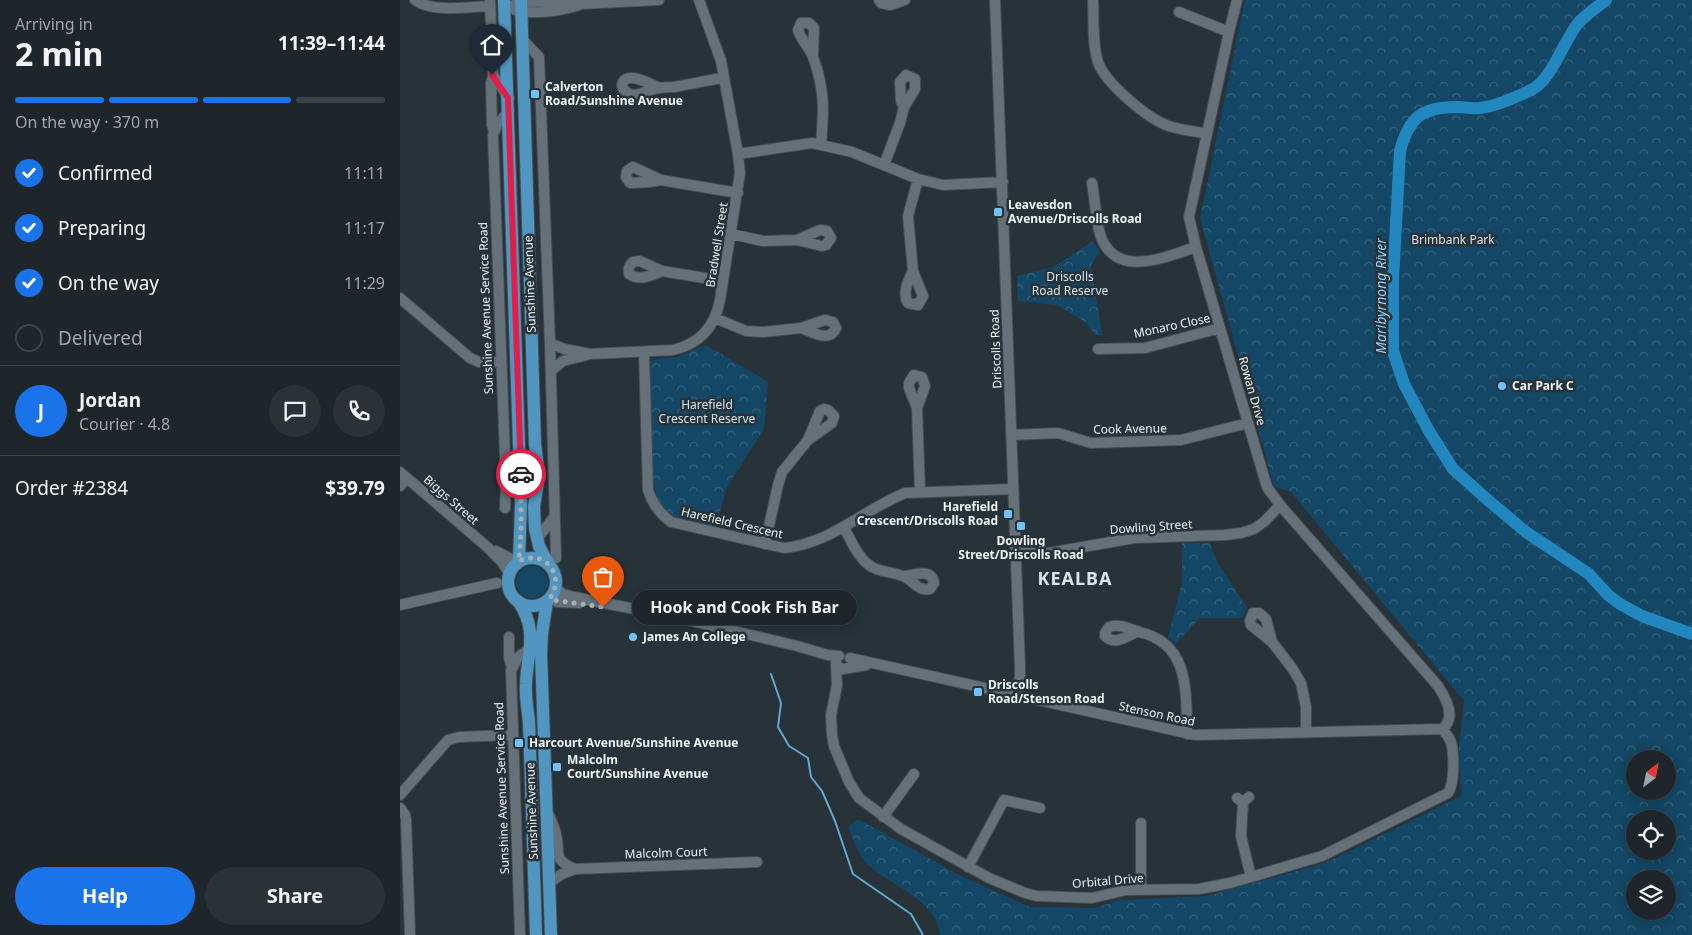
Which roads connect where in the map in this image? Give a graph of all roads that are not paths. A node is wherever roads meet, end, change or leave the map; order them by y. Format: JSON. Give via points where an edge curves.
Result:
{"nodes":[{"id":1,"x":415,"y":0,"type":"edge"},
{"id":2,"x":659,"y":0,"type":"edge"},
{"id":3,"x":699,"y":0,"type":"edge"},
{"id":4,"x":879,"y":0,"type":"edge"},
{"id":5,"x":904,"y":0,"type":"edge"},
{"id":6,"x":996,"y":0,"type":"edge"},
{"id":7,"x":1094,"y":0,"type":"edge"},
{"id":8,"x":1237,"y":0,"type":"edge"},
{"id":9,"x":541,"y":1,"type":"edge"},
{"id":10,"x":627,"y":1,"type":"edge"},
{"id":11,"x":490,"y":3,"type":"edge"},
{"id":12,"x":505,"y":4,"type":"edge"},
{"id":13,"x":580,"y":4,"type":"junction"},
{"id":14,"x":521,"y":5,"type":"edge"},
{"id":15,"x":1178,"y":12,"type":"dead end"},
{"id":16,"x":1229,"y":32,"type":"junction"},
{"id":17,"x":522,"y":39,"type":"junction"},
{"id":18,"x":813,"y":55,"type":"dead end"},
{"id":19,"x":494,"y":77,"type":"junction"},
{"id":20,"x":724,"y":78,"type":"junction"},
{"id":21,"x":659,"y":88,"type":"dead end"},
{"id":22,"x":509,"y":104,"type":"junction"},
{"id":23,"x":904,"y":107,"type":"dead end"},
{"id":24,"x":494,"y":132,"type":"junction"},
{"id":25,"x":1207,"y":134,"type":"junction"},
{"id":26,"x":821,"y":144,"type":"junction"},
{"id":27,"x":738,"y":154,"type":"junction"},
{"id":28,"x":884,"y":165,"type":"junction"},
{"id":29,"x":918,"y":179,"type":"junction"},
{"id":30,"x":661,"y":180,"type":"dead end"},
{"id":31,"x":1003,"y":182,"type":"junction"},
{"id":32,"x":1092,"y":183,"type":"dead end"},
{"id":33,"x":738,"y":193,"type":"junction"},
{"id":34,"x":731,"y":234,"type":"junction"},
{"id":35,"x":797,"y":240,"type":"dead end"},
{"id":36,"x":1196,"y":248,"type":"junction"},
{"id":37,"x":662,"y":271,"type":"dead end"},
{"id":38,"x":912,"y":271,"type":"dead end"},
{"id":39,"x":723,"y":282,"type":"junction"},
{"id":40,"x":400,"y":298,"type":"edge"},
{"id":41,"x":715,"y":318,"type":"junction"},
{"id":42,"x":801,"y":328,"type":"dead end"},
{"id":43,"x":1220,"y":328,"type":"junction"},
{"id":44,"x":550,"y":343,"type":"junction"},
{"id":45,"x":1098,"y":349,"type":"dead end"},
{"id":46,"x":644,"y":352,"type":"junction"},
{"id":47,"x":590,"y":354,"type":"junction"},
{"id":48,"x":500,"y":362,"type":"junction"},
{"id":49,"x":551,"y":371,"type":"junction"},
{"id":50,"x":917,"y":408,"type":"dead end"},
{"id":51,"x":1248,"y":423,"type":"junction"},
{"id":52,"x":1012,"y":435,"type":"junction"},
{"id":53,"x":808,"y":440,"type":"dead end"},
{"id":54,"x":402,"y":479,"type":"edge"},
{"id":55,"x":506,"y":483,"type":"junction"},
{"id":56,"x":1013,"y":489,"type":"junction"},
{"id":57,"x":920,"y":492,"type":"junction"},
{"id":58,"x":521,"y":504,"type":"junction"},
{"id":59,"x":1280,"y":505,"type":"junction"},
{"id":60,"x":505,"y":508,"type":"dead end"},
{"id":61,"x":554,"y":517,"type":"junction"},
{"id":62,"x":844,"y":527,"type":"junction"},
{"id":63,"x":537,"y":539,"type":"junction"},
{"id":64,"x":765,"y":544,"type":"junction"},
{"id":65,"x":486,"y":546,"type":"junction"},
{"id":66,"x":1015,"y":554,"type":"junction"},
{"id":67,"x":518,"y":562,"type":"junction"},
{"id":68,"x":553,"y":562,"type":"junction"},
{"id":69,"x":509,"y":573,"type":"junction"},
{"id":70,"x":904,"y":576,"type":"dead end"},
{"id":71,"x":497,"y":583,"type":"dead end"},
{"id":72,"x":551,"y":595,"type":"junction"},
{"id":73,"x":518,"y":601,"type":"junction"},
{"id":74,"x":400,"y":605,"type":"edge"},
{"id":75,"x":1138,"y":632,"type":"dead end"},
{"id":76,"x":509,"y":637,"type":"dead end"},
{"id":77,"x":1272,"y":642,"type":"dead end"},
{"id":78,"x":531,"y":648,"type":"junction"},
{"id":79,"x":842,"y":664,"type":"junction"},
{"id":80,"x":512,"y":667,"type":"junction"},
{"id":81,"x":1016,"y":696,"type":"junction"},
{"id":82,"x":1442,"y":728,"type":"junction"},
{"id":83,"x":1306,"y":732,"type":"junction"},
{"id":84,"x":1186,"y":734,"type":"junction"},
{"id":85,"x":513,"y":736,"type":"junction"},
{"id":86,"x":914,"y":774,"type":"dead end"},
{"id":87,"x":400,"y":795,"type":"edge"},
{"id":88,"x":1243,"y":799,"type":"dead end"},
{"id":89,"x":400,"y":808,"type":"edge"},
{"id":90,"x":1040,"y":808,"type":"dead end"},
{"id":91,"x":547,"y":810,"type":"junction"},
{"id":92,"x":883,"y":817,"type":"junction"},
{"id":93,"x":1140,"y":823,"type":"dead end"},
{"id":94,"x":757,"y":862,"type":"dead end"},
{"id":95,"x":968,"y":867,"type":"junction"},
{"id":96,"x":534,"y":868,"type":"junction"},
{"id":97,"x":575,"y":868,"type":"junction"},
{"id":98,"x":1251,"y":877,"type":"junction"},
{"id":99,"x":549,"y":883,"type":"junction"},
{"id":100,"x":1141,"y":890,"type":"junction"},
{"id":101,"x":410,"y":935,"type":"edge"},
{"id":102,"x":520,"y":935,"type":"edge"},
{"id":103,"x":536,"y":935,"type":"edge"},
{"id":104,"x":551,"y":935,"type":"edge"}],
"edges":[{"from":1,"to":11,"type":"street","via":[[436,7]]},
{"from":2,"to":10,"type":"street"},
{"from":3,"to":20,"type":"street","name":"Bradwell Street"},
{"from":4,"to":5,"type":"street","via":[[881,4],[890,5]]},
{"from":6,"to":31,"type":"street","name":"Driscolls Road"},
{"from":7,"to":25,"type":"street","via":[[1095,50],[1105,76],[1157,121]]},
{"from":8,"to":16,"type":"street","name":"Rowan Drive"},
{"from":9,"to":13,"type":"street"},
{"from":9,"to":14,"type":"street"},
{"from":10,"to":13,"type":"street"},
{"from":11,"to":19,"type":"street","name":"Sunshine Avenue Service Road"},
{"from":12,"to":14,"type":"street"},
{"from":12,"to":22,"type":"main road","name":"Sunshine Avenue"},
{"from":13,"to":14,"type":"street","via":[[565,9]]},
{"from":14,"to":17,"type":"main road","name":"Sunshine Avenue"},
{"from":15,"to":16,"type":"street"},
{"from":16,"to":25,"type":"street","name":"Rowan Drive"},
{"from":17,"to":44,"type":"street","via":[[539,57]]},
{"from":17,"to":63,"type":"main road","name":"Sunshine Avenue","via":[[535,444],[539,476],[534,514]]},
{"from":18,"to":26,"type":"street","via":[[823,91]]},
{"from":19,"to":22,"type":"street"},
{"from":19,"to":24,"type":"street","name":"Sunshine Avenue Service Road","via":[[491,83]]},
{"from":20,"to":21,"type":"street"},
{"from":20,"to":27,"type":"street","name":"Bradwell Street"},
{"from":22,"to":24,"type":"street"},
{"from":22,"to":58,"type":"main road","name":"Sunshine Avenue"},
{"from":23,"to":28,"type":"street"},
{"from":24,"to":48,"type":"street","name":"Sunshine Avenue Service Road"},
{"from":25,"to":36,"type":"street","name":"Rowan Drive","via":[[1189,217]]},
{"from":26,"to":27,"type":"street"},
{"from":26,"to":28,"type":"street"},
{"from":27,"to":33,"type":"street","name":"Bradwell Street"},
{"from":28,"to":29,"type":"street"},
{"from":29,"to":31,"type":"street","via":[[943,185]]},
{"from":29,"to":38,"type":"street","via":[[908,216]]},
{"from":30,"to":33,"type":"street"},
{"from":31,"to":52,"type":"street","name":"Driscolls Road"},
{"from":32,"to":36,"type":"street","via":[[1101,235],[1117,256],[1127,261],[1145,262]]},
{"from":33,"to":34,"type":"street","name":"Bradwell Street"},
{"from":34,"to":35,"type":"street","via":[[763,241]]},
{"from":34,"to":39,"type":"street","name":"Bradwell Street"},
{"from":36,"to":43,"type":"street","name":"Rowan Drive"},
{"from":37,"to":39,"type":"street"},
{"from":39,"to":41,"type":"street","name":"Bradwell Street"},
{"from":40,"to":48,"type":"street","via":[[470,358],[479,362]]},
{"from":41,"to":42,"type":"street","via":[[746,331]]},
{"from":41,"to":46,"type":"street","name":"Bradwell Street","via":[[692,344],[673,350]]},
{"from":43,"to":45,"type":"street","name":"Monaro Close","via":[[1145,348]]},
{"from":43,"to":51,"type":"street","name":"Rowan Drive"},
{"from":44,"to":47,"type":"street","name":"Bradwell Street"},
{"from":44,"to":49,"type":"street"},
{"from":46,"to":47,"type":"street","name":"Bradwell Street"},
{"from":46,"to":64,"type":"street","name":"Harefield Crescent","via":[[648,490],[653,503],[671,522]]},
{"from":47,"to":49,"type":"street","via":[[563,361]]},
{"from":48,"to":55,"type":"street","name":"Sunshine Avenue Service Road"},
{"from":49,"to":61,"type":"street"},
{"from":50,"to":57,"type":"street"},
{"from":51,"to":52,"type":"street","name":"Cook Avenue","via":[[1181,440],[1091,443],[1058,433]]},
{"from":51,"to":59,"type":"street","name":"Rowan Drive","via":[[1267,487]]},
{"from":52,"to":56,"type":"street","name":"Driscolls Road"},
{"from":53,"to":64,"type":"street","via":[[782,472]]},
{"from":54,"to":65,"type":"street","name":"Biggs Street"},
{"from":55,"to":58,"type":"street"},
{"from":55,"to":60,"type":"street","name":"Sunshine Avenue Service Road"},
{"from":56,"to":57,"type":"street","name":"Harefield Crescent"},
{"from":56,"to":66,"type":"street","name":"Driscolls Road"},
{"from":57,"to":62,"type":"street","name":"Harefield Crescent","via":[[905,493],[889,500]]},
{"from":58,"to":67,"type":"main road","name":"Sunshine Avenue"},
{"from":59,"to":66,"type":"street","name":"Dowling Street","via":[[1254,529],[1241,533],[1134,538],[1049,553]]},
{"from":59,"to":82,"type":"street","name":"Rowan Drive","via":[[1438,686],[1449,711],[1448,722]]},
{"from":61,"to":63,"type":"street"},
{"from":61,"to":68,"type":"street"},
{"from":62,"to":64,"type":"street","name":"Harefield Crescent","via":[[801,547]]},
{"from":62,"to":70,"type":"street","via":[[865,562],[874,569]]},
{"from":63,"to":68,"type":"main road","name":"Sunshine Avenue"},
{"from":65,"to":67,"type":"street","name":"Biggs Street"},
{"from":65,"to":69,"type":"street","name":"Biggs Street"},
{"from":66,"to":81,"type":"street","name":"Driscolls Road","via":[[1020,677]]},
{"from":67,"to":68,"type":"main road","via":[[530,558]]},
{"from":67,"to":69,"type":"main road"},
{"from":68,"to":72,"type":"main road","via":[[556,578]]},
{"from":69,"to":73,"type":"main road","via":[[508,586]]},
{"from":71,"to":74,"type":"street"},
{"from":72,"to":73,"type":"main road","via":[[541,604],[529,606]]},
{"from":72,"to":79,"type":"street","name":"Stenson Road","via":[[563,594],[670,616],[815,651]]},
{"from":72,"to":91,"type":"main road","name":"Sunshine Avenue","via":[[541,642]]},
{"from":73,"to":78,"type":"main road","name":"Sunshine Avenue","via":[[528,621]]},
{"from":75,"to":84,"type":"street","via":[[1153,635],[1166,644],[1182,668]]},
{"from":76,"to":80,"type":"street","name":"Sunshine Avenue Service Road"},
{"from":77,"to":83,"type":"street","via":[[1301,683],[1306,707]]},
{"from":78,"to":80,"type":"street","via":[[518,657]]},
{"from":78,"to":96,"type":"main road","name":"Sunshine Avenue","via":[[526,687]]},
{"from":79,"to":81,"type":"street","name":"Stenson Road","via":[[872,664]]},
{"from":79,"to":92,"type":"street","name":"Orbital Drive","via":[[831,714],[834,746],[854,791]]},
{"from":80,"to":85,"type":"street","name":"Sunshine Avenue Service Road"},
{"from":81,"to":84,"type":"street","name":"Stenson Road"},
{"from":82,"to":83,"type":"street","name":"Stenson Road"},
{"from":82,"to":98,"type":"street","name":"Orbital Drive","via":[[1452,746],[1453,782],[1444,796],[1322,856]]},
{"from":83,"to":84,"type":"street","name":"Stenson Road"},
{"from":85,"to":87,"type":"street","via":[[448,740]]},
{"from":85,"to":102,"type":"street","name":"Sunshine Avenue Service Road"},
{"from":86,"to":92,"type":"street"},
{"from":88,"to":98,"type":"street","via":[[1242,841]]},
{"from":89,"to":101,"type":"street","via":[[406,819]]},
{"from":90,"to":95,"type":"street","via":[[1004,800]]},
{"from":91,"to":97,"type":"street","via":[[557,835],[558,858]]},
{"from":91,"to":99,"type":"main road","name":"Sunshine Avenue"},
{"from":92,"to":95,"type":"street","name":"Orbital Drive"},
{"from":93,"to":100,"type":"street"},
{"from":94,"to":97,"type":"street","name":"Malcolm Court"},
{"from":95,"to":100,"type":"street","name":"Orbital Drive","via":[[1009,887],[1037,896],[1092,898]]},
{"from":96,"to":99,"type":"main road"},
{"from":96,"to":103,"type":"main road","name":"Sunshine Avenue"},
{"from":97,"to":99,"type":"street","name":"Malcolm Court"},
{"from":98,"to":100,"type":"street","name":"Orbital Drive","via":[[1199,888]]},
{"from":99,"to":104,"type":"main road","name":"Sunshine Avenue"}]}
